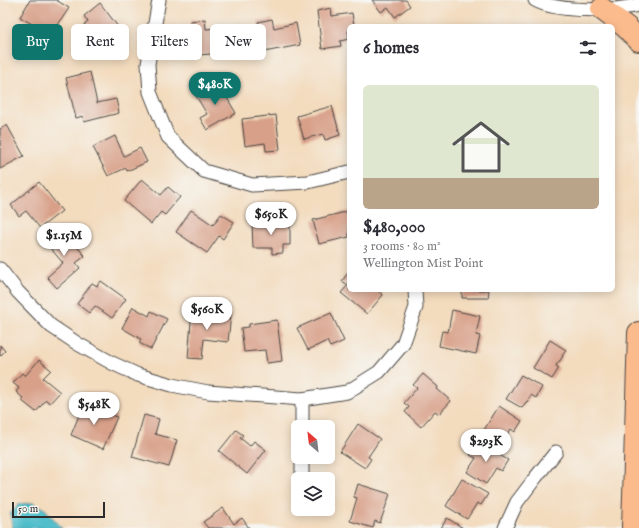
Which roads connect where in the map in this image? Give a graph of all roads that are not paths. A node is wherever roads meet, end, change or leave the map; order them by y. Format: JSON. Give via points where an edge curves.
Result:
{"nodes":[{"id":1,"x":159,"y":0,"type":"edge"},
{"id":2,"x":535,"y":0,"type":"edge"},
{"id":3,"x":639,"y":5,"type":"edge"},
{"id":4,"x":602,"y":9,"type":"junction"},
{"id":5,"x":639,"y":40,"type":"edge"},
{"id":6,"x":347,"y":172,"type":"edge"},
{"id":7,"x":0,"y":269,"type":"edge"},
{"id":8,"x":415,"y":292,"type":"edge"},
{"id":9,"x":639,"y":333,"type":"edge"},
{"id":10,"x":302,"y":399,"type":"junction"},
{"id":11,"x":302,"y":420,"type":"edge"},
{"id":12,"x":556,"y":452,"type":"dead end"},
{"id":13,"x":505,"y":528,"type":"edge"},
{"id":14,"x":633,"y":528,"type":"edge"}],
"edges":[{"from":1,"to":6,"type":"street","via":[[148,64],[150,92],[168,137],[204,171],[252,185],[308,182]]},
{"from":2,"to":4,"type":"street","via":[[565,8]]},
{"from":3,"to":4,"type":"street"},
{"from":4,"to":5,"type":"highway"},
{"from":7,"to":10,"type":"street","via":[[51,326],[78,344],[138,375],[208,392]]},
{"from":8,"to":10,"type":"street","via":[[416,307],[403,344],[379,372],[347,392]]},
{"from":9,"to":14,"type":"highway"},
{"from":10,"to":11,"type":"street"},
{"from":12,"to":13,"type":"street","via":[[517,502]]}]}
